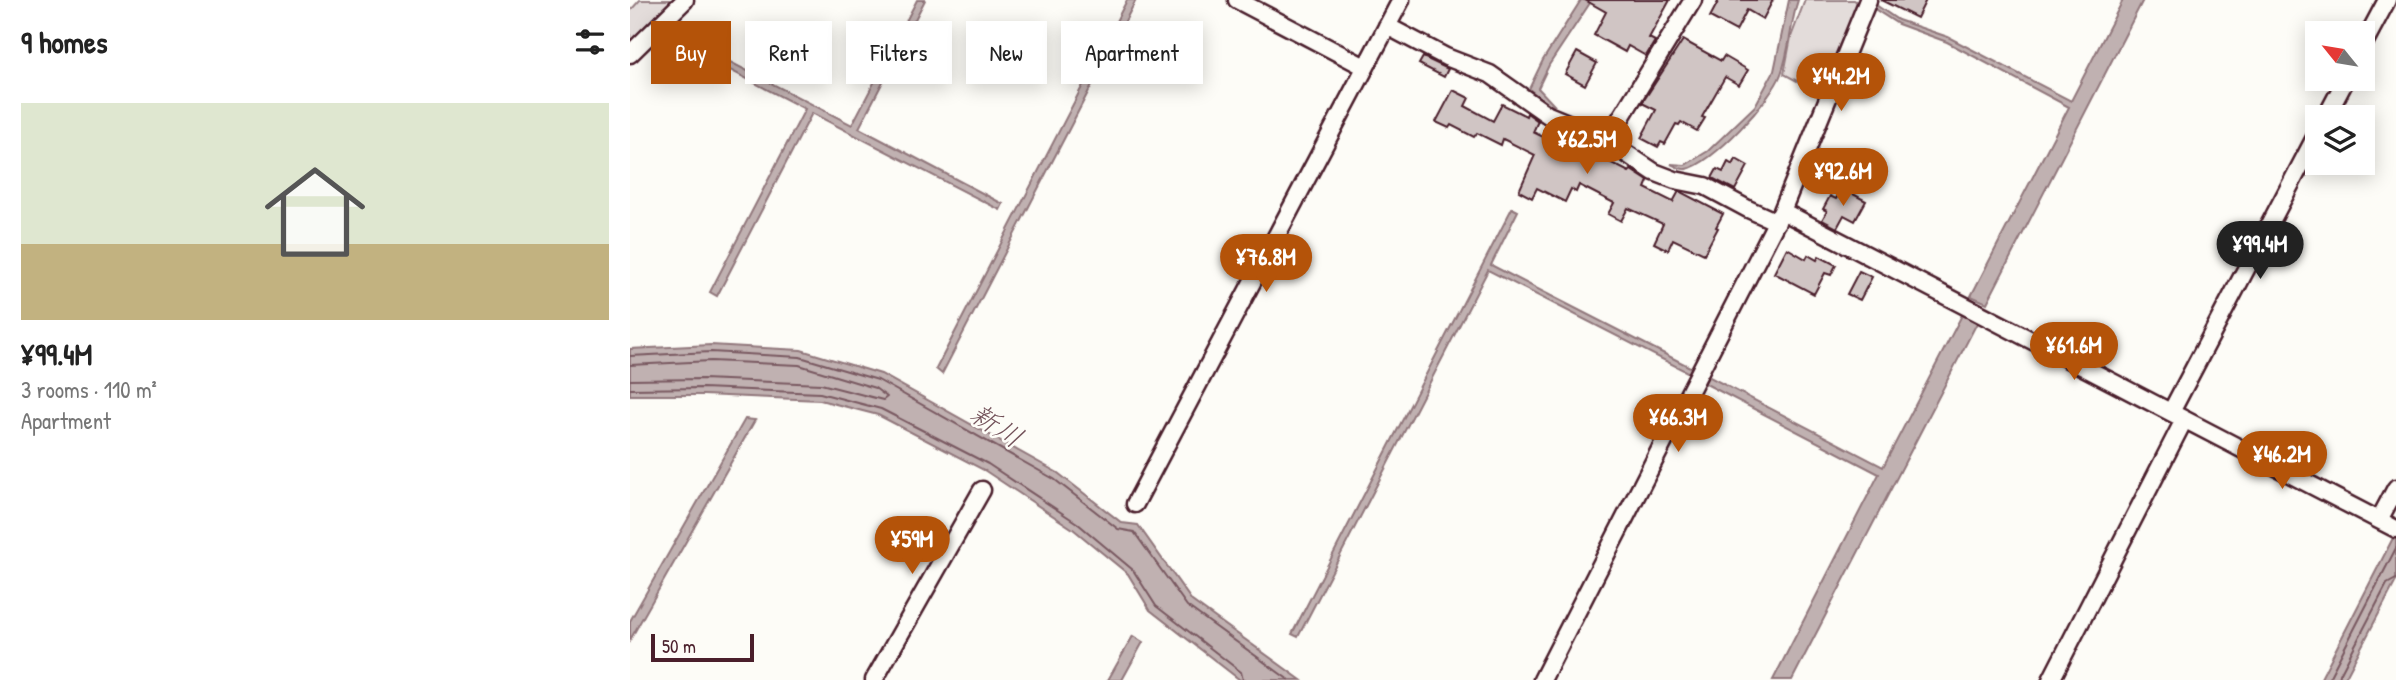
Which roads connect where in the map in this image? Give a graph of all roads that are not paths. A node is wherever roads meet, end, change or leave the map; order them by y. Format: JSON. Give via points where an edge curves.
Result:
{"nodes":[{"id":1,"x":685,"y":0,"type":"edge"},
{"id":2,"x":1237,"y":0,"type":"edge"},
{"id":3,"x":1401,"y":0,"type":"edge"},
{"id":4,"x":1693,"y":0,"type":"edge"},
{"id":5,"x":1868,"y":0,"type":"edge"},
{"id":6,"x":2387,"y":0,"type":"edge"},
{"id":7,"x":2375,"y":23,"type":"edge"},
{"id":8,"x":1387,"y":26,"type":"junction"},
{"id":9,"x":630,"y":54,"type":"edge"},
{"id":10,"x":1365,"y":67,"type":"junction"},
{"id":11,"x":1606,"y":135,"type":"junction"},
{"id":12,"x":2305,"y":158,"type":"edge"},
{"id":13,"x":1779,"y":216,"type":"junction"},
{"id":14,"x":2178,"y":416,"type":"junction"},
{"id":15,"x":2396,"y":488,"type":"edge"},
{"id":16,"x":982,"y":490,"type":"dead end"},
{"id":17,"x":1135,"y":504,"type":"dead end"},
{"id":18,"x":2379,"y":520,"type":"junction"},
{"id":19,"x":2396,"y":529,"type":"edge"},
{"id":20,"x":874,"y":680,"type":"edge"},
{"id":21,"x":1542,"y":680,"type":"edge"},
{"id":22,"x":2051,"y":680,"type":"edge"}],
"edges":[{"from":1,"to":9,"type":"street"},
{"from":2,"to":10,"type":"street"},
{"from":3,"to":8,"type":"street"},
{"from":4,"to":11,"type":"street"},
{"from":5,"to":13,"type":"street"},
{"from":6,"to":7,"type":"street"},
{"from":8,"to":10,"type":"street"},
{"from":8,"to":11,"type":"street","via":[[1490,74],[1549,115]]},
{"from":10,"to":17,"type":"street"},
{"from":11,"to":13,"type":"street","via":[[1654,172],[1705,187],[1748,209]]},
{"from":12,"to":14,"type":"street"},
{"from":13,"to":14,"type":"street"},
{"from":13,"to":21,"type":"street"},
{"from":14,"to":18,"type":"street"},
{"from":14,"to":22,"type":"street"},
{"from":15,"to":18,"type":"street"},
{"from":16,"to":20,"type":"street"},
{"from":18,"to":19,"type":"street"}]}
